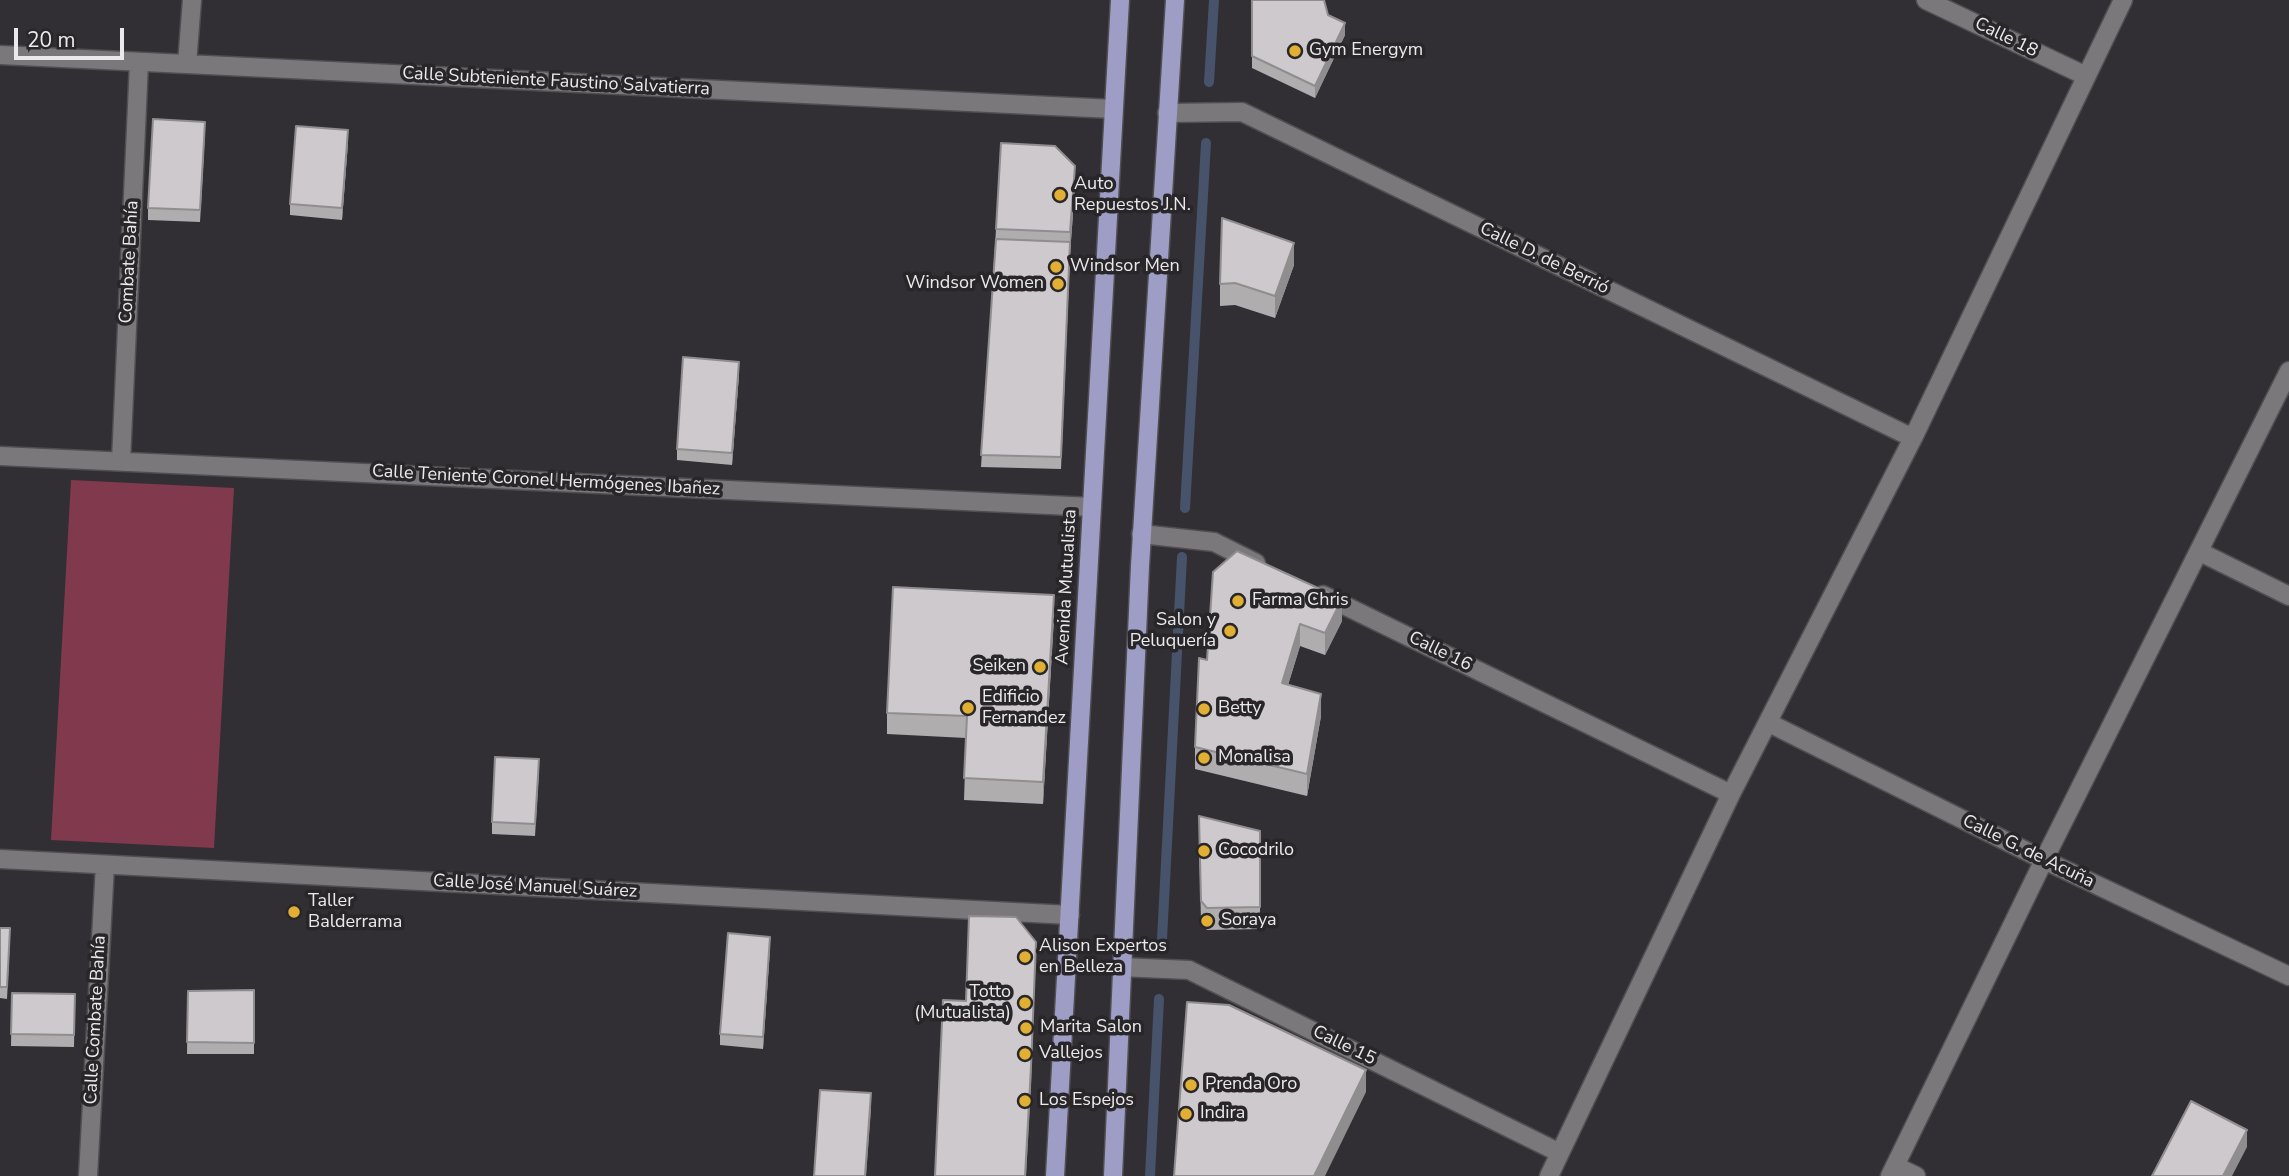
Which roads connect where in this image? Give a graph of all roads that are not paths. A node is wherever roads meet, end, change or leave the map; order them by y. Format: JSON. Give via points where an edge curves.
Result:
{"nodes":[{"id":1,"x":192,"y":0,"type":"edge"},
{"id":2,"x":1120,"y":0,"type":"edge"},
{"id":3,"x":1175,"y":0,"type":"edge"},
{"id":4,"x":1926,"y":0,"type":"edge"},
{"id":5,"x":2123,"y":0,"type":"edge"},
{"id":6,"x":0,"y":55,"type":"edge"},
{"id":7,"x":139,"y":62,"type":"junction"},
{"id":8,"x":187,"y":64,"type":"junction"},
{"id":9,"x":2087,"y":76,"type":"junction"},
{"id":10,"x":1113,"y":109,"type":"junction"},
{"id":11,"x":1167,"y":113,"type":"junction"},
{"id":12,"x":2289,"y":371,"type":"edge"},
{"id":13,"x":1913,"y":438,"type":"junction"},
{"id":14,"x":0,"y":456,"type":"edge"},
{"id":15,"x":121,"y":461,"type":"junction"},
{"id":16,"x":1092,"y":507,"type":"junction"},
{"id":17,"x":1141,"y":534,"type":"junction"},
{"id":18,"x":2200,"y":552,"type":"junction"},
{"id":19,"x":1276,"y":572,"type":"edge"},
{"id":20,"x":1312,"y":590,"type":"edge"},
{"id":21,"x":2289,"y":596,"type":"edge"},
{"id":22,"x":1769,"y":723,"type":"junction"},
{"id":23,"x":1731,"y":794,"type":"junction"},
{"id":24,"x":0,"y":859,"type":"edge"},
{"id":25,"x":2043,"y":860,"type":"junction"},
{"id":26,"x":104,"y":864,"type":"junction"},
{"id":27,"x":1070,"y":915,"type":"junction"},
{"id":28,"x":1120,"y":967,"type":"junction"},
{"id":29,"x":2289,"y":976,"type":"edge"},
{"id":30,"x":1560,"y":1153,"type":"junction"},
{"id":31,"x":1893,"y":1171,"type":"edge"},
{"id":32,"x":88,"y":1176,"type":"edge"},
{"id":33,"x":1055,"y":1176,"type":"edge"},
{"id":34,"x":1113,"y":1176,"type":"edge"},
{"id":35,"x":1549,"y":1176,"type":"edge"},
{"id":36,"x":1916,"y":1176,"type":"edge"}],
"edges":[{"from":1,"to":8,"type":"street"},
{"from":2,"to":10,"type":"main road","name":"Avenida Mutualista"},
{"from":3,"to":11,"type":"main road"},
{"from":4,"to":9,"type":"street","name":"Calle 18"},
{"from":5,"to":9,"type":"street"},
{"from":6,"to":7,"type":"street","name":"Calle Subteniente Faustino Salvatierra"},
{"from":7,"to":8,"type":"street","name":"Calle Subteniente Faustino Salvatierra"},
{"from":7,"to":15,"type":"street","name":"Combate Bahía"},
{"from":8,"to":10,"type":"street","name":"Calle Subteniente Faustino Salvatierra"},
{"from":9,"to":13,"type":"street"},
{"from":10,"to":16,"type":"main road","name":"Avenida Mutualista"},
{"from":11,"to":13,"type":"street","name":"Calle D. de Berrió","via":[[1242,112]]},
{"from":11,"to":17,"type":"main road"},
{"from":12,"to":18,"type":"street"},
{"from":13,"to":22,"type":"street"},
{"from":14,"to":15,"type":"street","name":"Calle Teniente Coronel Hermógenes Ibañez"},
{"from":15,"to":16,"type":"street","name":"Calle Teniente Coronel Hermógenes Ibañez"},
{"from":16,"to":27,"type":"main road","name":"Avenida Mutualista"},
{"from":17,"to":19,"type":"street","via":[[1214,542]]},
{"from":17,"to":28,"type":"main road"},
{"from":18,"to":21,"type":"street"},
{"from":18,"to":25,"type":"street"},
{"from":20,"to":23,"type":"street","name":"Calle 16"},
{"from":22,"to":23,"type":"street"},
{"from":22,"to":25,"type":"street","name":"Calle G. de Acuña"},
{"from":23,"to":30,"type":"street"},
{"from":24,"to":26,"type":"street","name":"Calle José Manuel Suárez"},
{"from":25,"to":29,"type":"street","name":"Calle G. de Acuña"},
{"from":25,"to":31,"type":"street"},
{"from":26,"to":27,"type":"street","name":"Calle José Manuel Suárez"},
{"from":26,"to":32,"type":"street","name":"Calle Combate Bahía"},
{"from":27,"to":33,"type":"main road","name":"Avenida Mutualista"},
{"from":28,"to":30,"type":"street","name":"Calle 15","via":[[1189,970]]},
{"from":28,"to":34,"type":"main road"},
{"from":30,"to":35,"type":"street"},
{"from":31,"to":36,"type":"street"}]}
